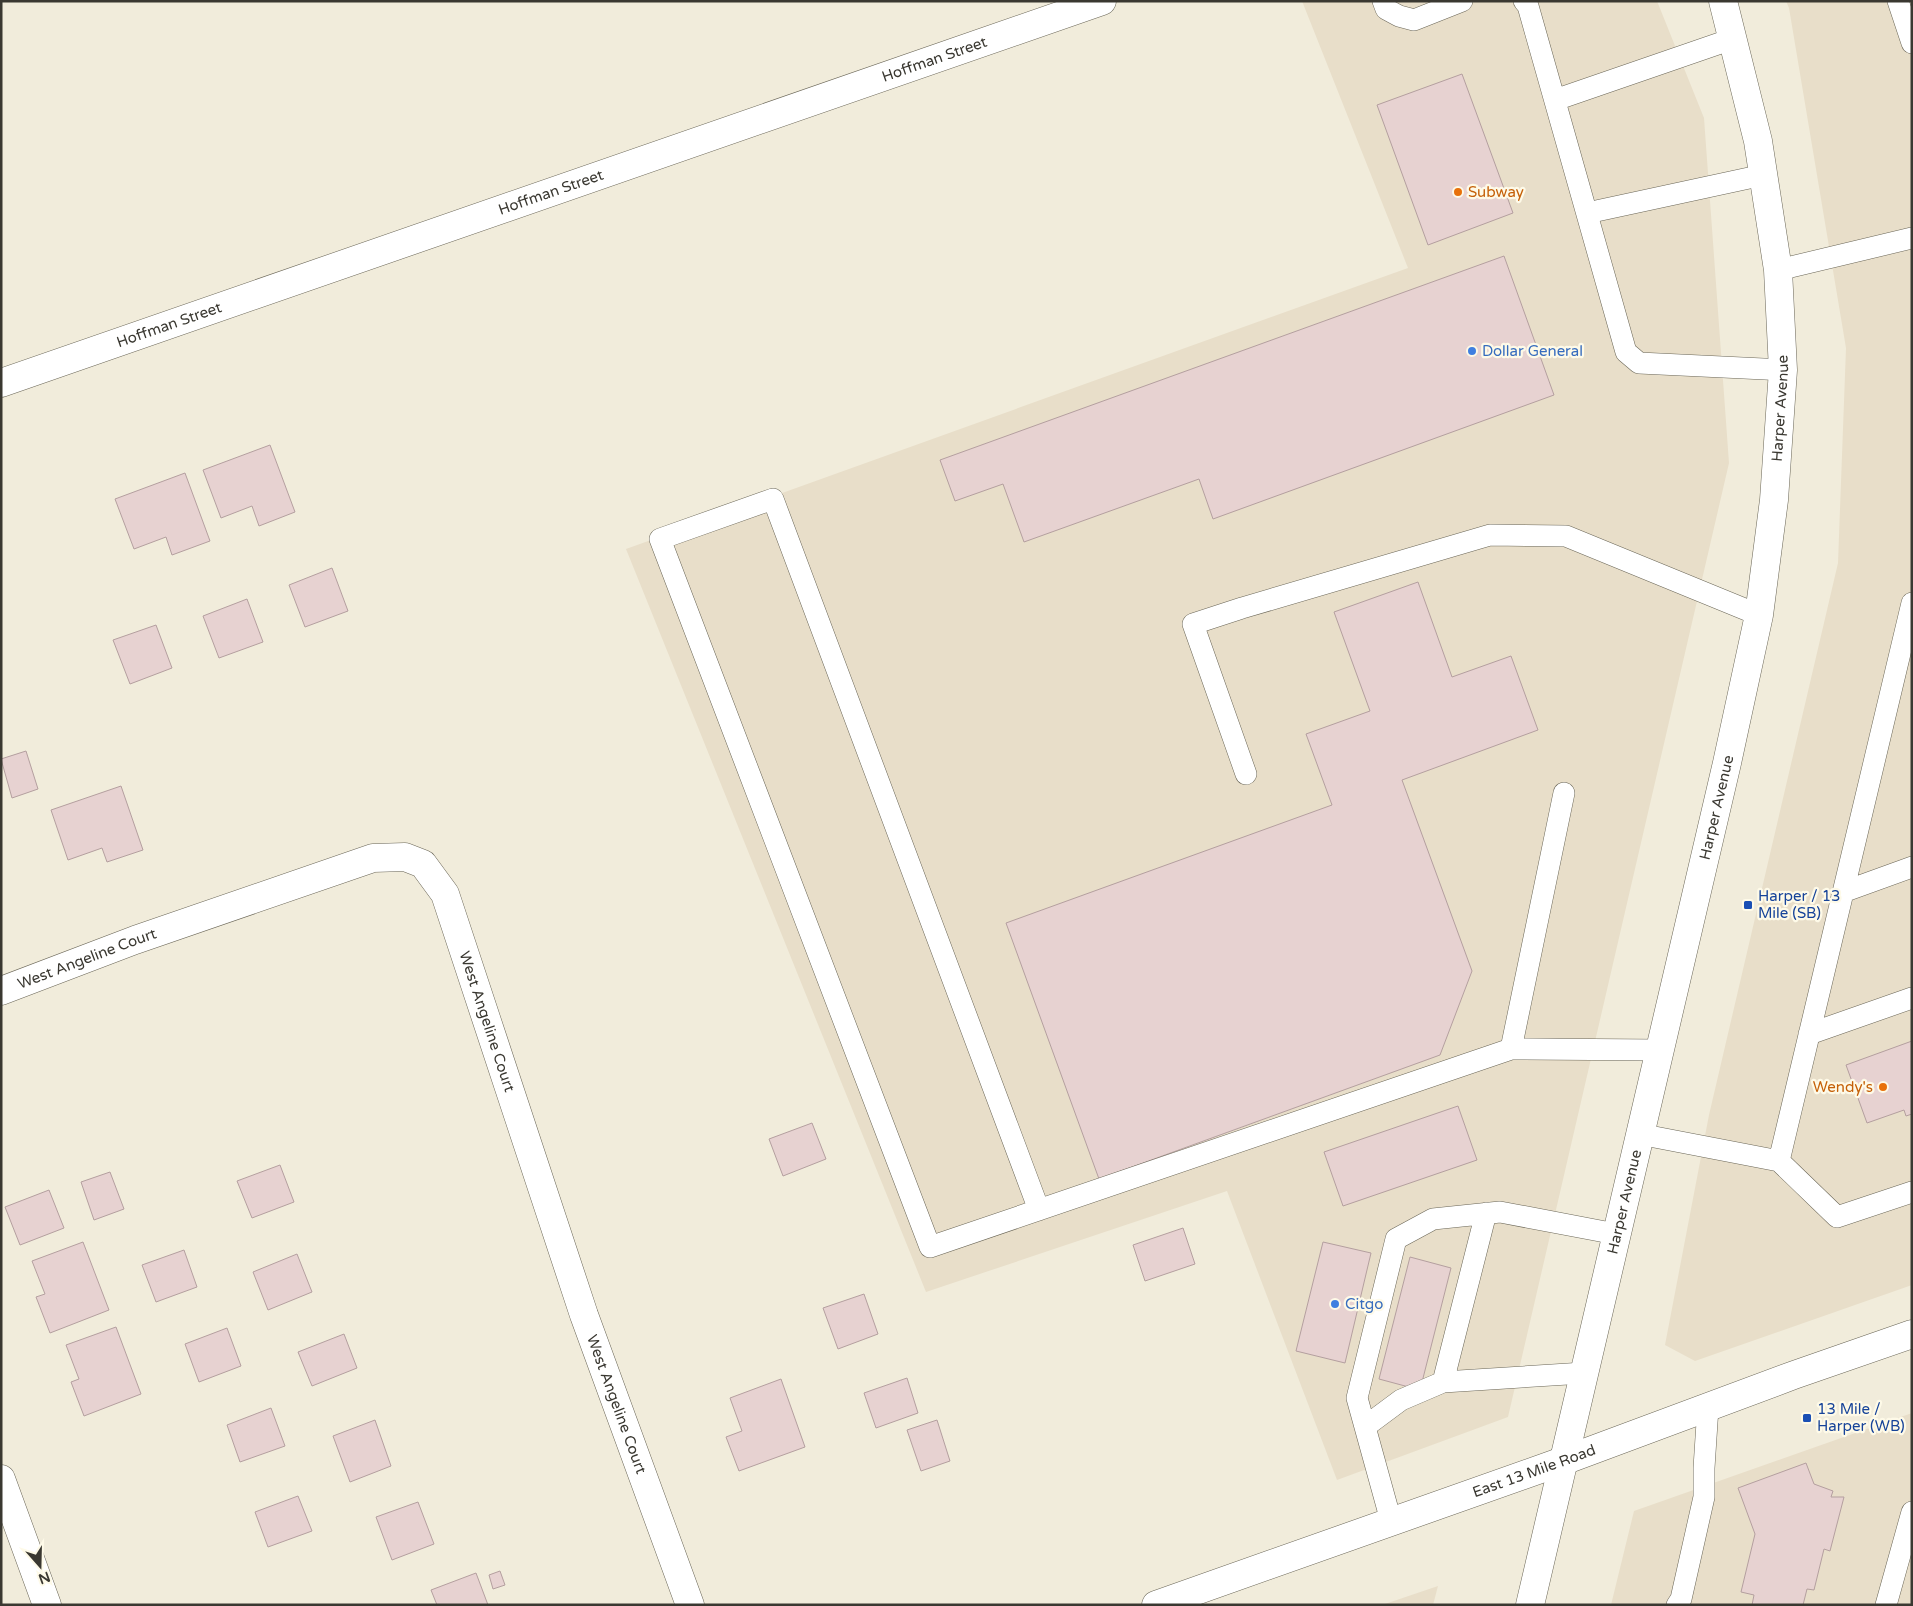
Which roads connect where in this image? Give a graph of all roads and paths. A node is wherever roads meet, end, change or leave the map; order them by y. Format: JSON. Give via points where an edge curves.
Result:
{"nodes":[{"id":1,"x":1102,"y":1,"type":"edge"},
{"id":2,"x":1383,"y":1,"type":"edge"},
{"id":3,"x":1462,"y":1,"type":"edge"},
{"id":4,"x":1524,"y":1,"type":"edge"},
{"id":5,"x":1722,"y":1,"type":"edge"},
{"id":6,"x":1898,"y":1,"type":"edge"},
{"id":7,"x":1732,"y":39,"type":"junction"},
{"id":8,"x":1912,"y":43,"type":"edge"},
{"id":9,"x":1555,"y":100,"type":"junction"},
{"id":10,"x":1763,"y":175,"type":"junction"},
{"id":11,"x":1587,"y":213,"type":"junction"},
{"id":12,"x":1912,"y":238,"type":"edge"},
{"id":13,"x":1778,"y":270,"type":"junction"},
{"id":14,"x":1783,"y":370,"type":"junction"},
{"id":15,"x":1,"y":383,"type":"edge"},
{"id":16,"x":1912,"y":603,"type":"edge"},
{"id":17,"x":1759,"y":615,"type":"junction"},
{"id":18,"x":1906,"y":648,"type":"edge"},
{"id":19,"x":1246,"y":774,"type":"dead end"},
{"id":20,"x":1564,"y":793,"type":"dead end"},
{"id":21,"x":1912,"y":867,"type":"edge"},
{"id":22,"x":1843,"y":892,"type":"junction"},
{"id":23,"x":1,"y":991,"type":"edge"},
{"id":24,"x":1912,"y":998,"type":"edge"},
{"id":25,"x":1809,"y":1034,"type":"junction"},
{"id":26,"x":1511,"y":1048,"type":"junction"},
{"id":27,"x":1660,"y":1050,"type":"junction"},
{"id":28,"x":1639,"y":1134,"type":"junction"},
{"id":29,"x":1779,"y":1161,"type":"junction"},
{"id":30,"x":1912,"y":1192,"type":"edge"},
{"id":31,"x":1039,"y":1210,"type":"junction"},
{"id":32,"x":1486,"y":1213,"type":"junction"},
{"id":33,"x":1616,"y":1234,"type":"junction"},
{"id":34,"x":1912,"y":1334,"type":"edge"},
{"id":35,"x":1584,"y":1373,"type":"junction"},
{"id":36,"x":1443,"y":1382,"type":"junction"},
{"id":37,"x":1708,"y":1407,"type":"junction"},
{"id":38,"x":1366,"y":1426,"type":"junction"},
{"id":39,"x":1563,"y":1461,"type":"junction"},
{"id":40,"x":1,"y":1479,"type":"edge"},
{"id":41,"x":1912,"y":1512,"type":"edge"},
{"id":42,"x":1391,"y":1521,"type":"junction"},
{"id":43,"x":47,"y":1605,"type":"edge"},
{"id":44,"x":690,"y":1605,"type":"edge"},
{"id":45,"x":1156,"y":1605,"type":"edge"},
{"id":46,"x":1530,"y":1605,"type":"edge"},
{"id":47,"x":1677,"y":1605,"type":"edge"},
{"id":48,"x":1886,"y":1605,"type":"edge"}],
"edges":[{"from":1,"to":15,"type":"street","name":"Hoffman Street"},
{"from":2,"to":3,"type":"lane","via":[[1386,10],[1414,20]]},
{"from":4,"to":9,"type":"lane"},
{"from":5,"to":7,"type":"street","name":"Harper Avenue"},
{"from":6,"to":8,"type":"lane"},
{"from":7,"to":9,"type":"lane"},
{"from":7,"to":10,"type":"street","name":"Harper Avenue"},
{"from":9,"to":11,"type":"lane"},
{"from":10,"to":11,"type":"lane"},
{"from":10,"to":13,"type":"street","name":"Harper Avenue"},
{"from":11,"to":14,"type":"lane","via":[[1626,352],[1639,363]]},
{"from":12,"to":13,"type":"lane"},
{"from":13,"to":14,"type":"street","name":"Harper Avenue"},
{"from":14,"to":17,"type":"street","name":"Harper Avenue","via":[[1774,500]]},
{"from":16,"to":18,"type":"lane"},
{"from":17,"to":19,"type":"lane","via":[[1566,536],[1490,535],[1242,608],[1193,624]]},
{"from":17,"to":27,"type":"street","name":"Harper Avenue"},
{"from":18,"to":22,"type":"lane"},
{"from":20,"to":26,"type":"lane"},
{"from":21,"to":22,"type":"lane"},
{"from":22,"to":25,"type":"lane"},
{"from":23,"to":44,"type":"street","name":"West Angeline Court","via":[[135,940],[373,858],[405,857],[423,864],[445,894],[584,1316]]},
{"from":24,"to":25,"type":"lane"},
{"from":25,"to":29,"type":"lane"},
{"from":26,"to":27,"type":"lane"},
{"from":26,"to":31,"type":"lane"},
{"from":27,"to":28,"type":"street","name":"Harper Avenue"},
{"from":28,"to":29,"type":"lane"},
{"from":28,"to":33,"type":"street","name":"Harper Avenue"},
{"from":29,"to":30,"type":"lane","via":[[1838,1217]]},
{"from":31,"to":31,"type":"lane","via":[[930,1247],[660,539],[773,499]]},
{"from":32,"to":33,"type":"lane","via":[[1500,1212]]},
{"from":32,"to":36,"type":"lane"},
{"from":32,"to":38,"type":"lane","via":[[1433,1219],[1396,1239],[1357,1398]]},
{"from":33,"to":35,"type":"street","name":"Harper Avenue"},
{"from":34,"to":37,"type":"street","name":"East 13 Mile Road"},
{"from":35,"to":36,"type":"lane"},
{"from":35,"to":39,"type":"street","name":"Harper Avenue"},
{"from":36,"to":38,"type":"lane","via":[[1401,1400]]},
{"from":37,"to":39,"type":"street","name":"East 13 Mile Road"},
{"from":37,"to":47,"type":"lane","via":[[1704,1497],[1681,1600]]},
{"from":38,"to":42,"type":"lane"},
{"from":39,"to":42,"type":"street","name":"East 13 Mile Road"},
{"from":39,"to":46,"type":"street","name":"Harper Avenue"},
{"from":40,"to":43,"type":"street"},
{"from":41,"to":48,"type":"lane"},
{"from":42,"to":45,"type":"street","name":"East 13 Mile Road"}]}
